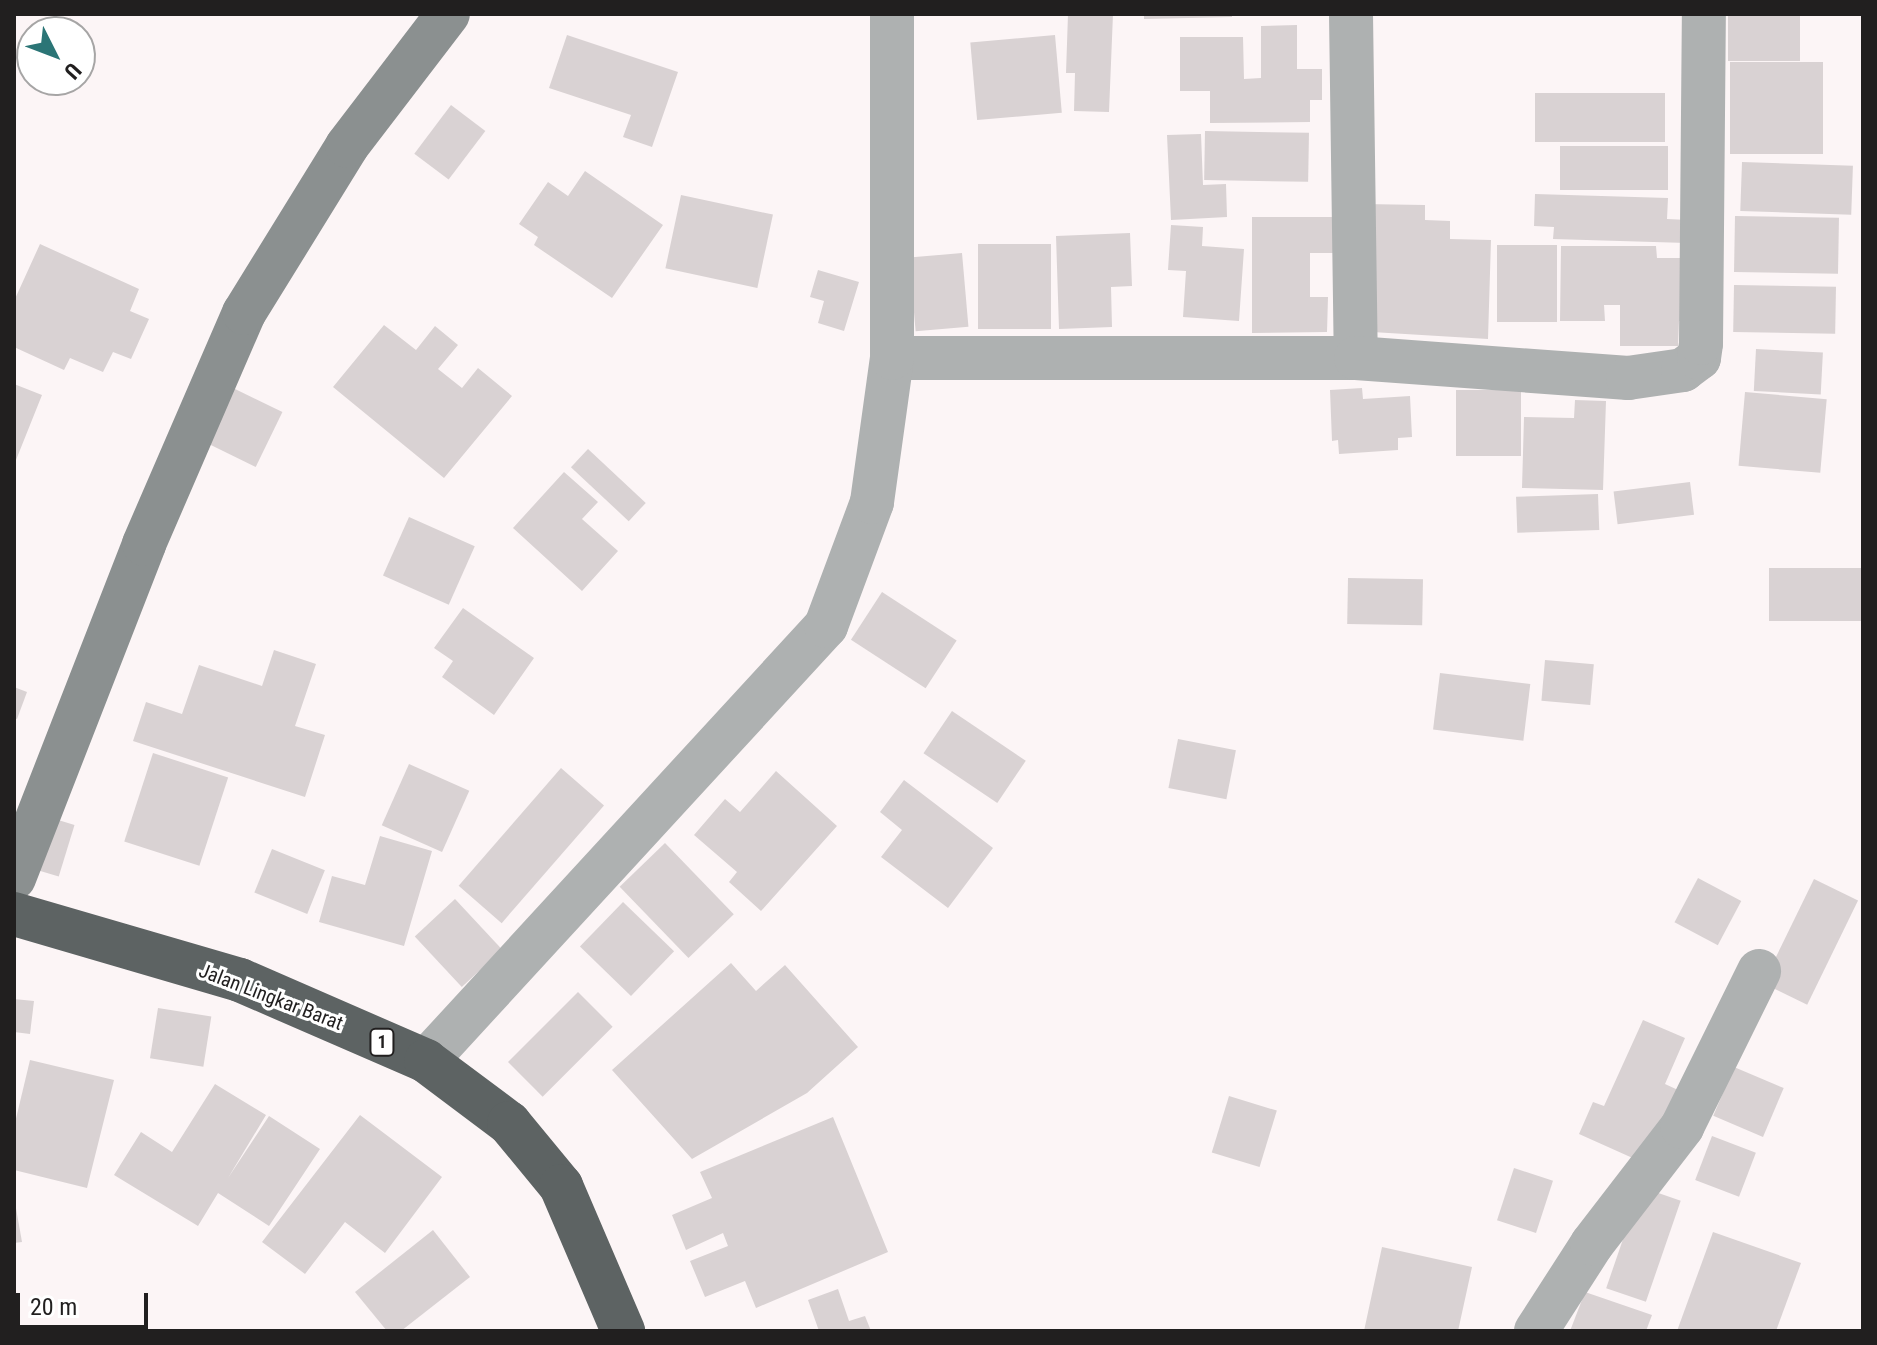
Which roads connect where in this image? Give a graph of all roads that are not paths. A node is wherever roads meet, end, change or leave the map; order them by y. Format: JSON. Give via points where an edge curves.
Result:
{"nodes":[{"id":1,"x":448,"y":14,"type":"edge"},
{"id":2,"x":892,"y":14,"type":"edge"},
{"id":3,"x":1351,"y":14,"type":"edge"},
{"id":4,"x":1704,"y":14,"type":"edge"},
{"id":5,"x":892,"y":358,"type":"junction"},
{"id":6,"x":1356,"y":358,"type":"junction"},
{"id":7,"x":14,"y":878,"type":"edge"},
{"id":8,"x":14,"y":914,"type":"edge"},
{"id":9,"x":1759,"y":971,"type":"dead end"},
{"id":10,"x":426,"y":1061,"type":"junction"},
{"id":11,"x":623,"y":1331,"type":"edge"},
{"id":12,"x":1536,"y":1331,"type":"edge"}],
"edges":[{"from":1,"to":7,"type":"street","via":[[347,146],[244,313],[144,544]]},
{"from":2,"to":5,"type":"street"},
{"from":3,"to":6,"type":"street"},
{"from":4,"to":6,"type":"street","via":[[1699,358],[1683,370],[1628,378]]},
{"from":5,"to":6,"type":"street"},
{"from":5,"to":10,"type":"street","via":[[872,502],[826,626]]},
{"from":8,"to":10,"type":"highway","name":"Jalan Lingkar Barat","number":"1","via":[[240,980]]},
{"from":9,"to":12,"type":"street","via":[[1682,1127],[1592,1244]]},
{"from":10,"to":11,"type":"highway","name":"Jalan Lingkar Barat","number":"1","via":[[509,1123],[561,1186]]}]}
